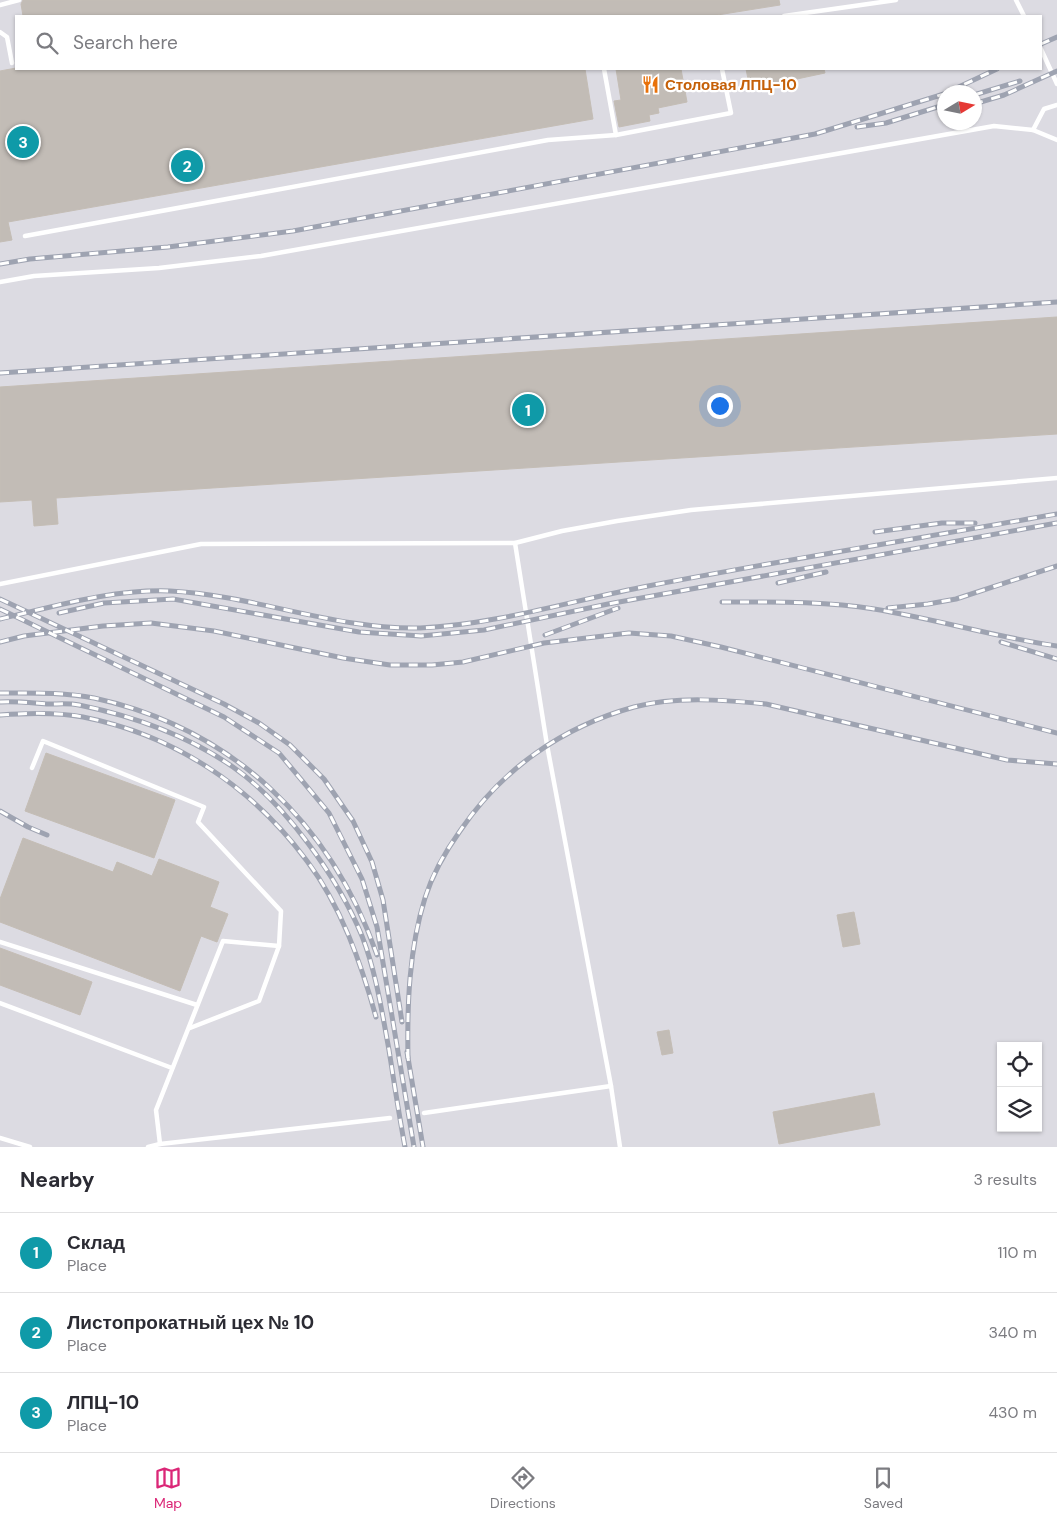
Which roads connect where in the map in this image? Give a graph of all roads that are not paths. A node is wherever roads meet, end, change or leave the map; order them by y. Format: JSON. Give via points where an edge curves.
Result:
{"nodes":[{"id":1,"x":19,"y":0,"type":"edge"},
{"id":2,"x":896,"y":0,"type":"edge"},
{"id":3,"x":1016,"y":0,"type":"edge"},
{"id":4,"x":0,"y":5,"type":"edge"},
{"id":5,"x":791,"y":15,"type":"edge"},
{"id":6,"x":1024,"y":15,"type":"edge"},
{"id":7,"x":0,"y":32,"type":"edge"},
{"id":8,"x":1042,"y":51,"type":"edge"},
{"id":9,"x":12,"y":63,"type":"dead end"},
{"id":10,"x":604,"y":70,"type":"edge"},
{"id":11,"x":722,"y":70,"type":"edge"},
{"id":12,"x":1057,"y":84,"type":"edge"},
{"id":13,"x":1057,"y":105,"type":"edge"},
{"id":14,"x":1033,"y":130,"type":"junction"},
{"id":15,"x":616,"y":135,"type":"junction"},
{"id":16,"x":1057,"y":140,"type":"edge"},
{"id":17,"x":25,"y":236,"type":"dead end"},
{"id":18,"x":0,"y":282,"type":"edge"},
{"id":19,"x":1057,"y":478,"type":"edge"},
{"id":20,"x":515,"y":543,"type":"junction"},
{"id":21,"x":0,"y":584,"type":"edge"},
{"id":22,"x":32,"y":768,"type":"dead end"},
{"id":23,"x":0,"y":942,"type":"edge"},
{"id":24,"x":279,"y":946,"type":"junction"},
{"id":25,"x":0,"y":1003,"type":"edge"},
{"id":26,"x":197,"y":1005,"type":"junction"},
{"id":27,"x":190,"y":1028,"type":"junction"},
{"id":28,"x":172,"y":1068,"type":"junction"},
{"id":29,"x":611,"y":1086,"type":"junction"},
{"id":30,"x":424,"y":1113,"type":"dead end"},
{"id":31,"x":390,"y":1118,"type":"dead end"},
{"id":32,"x":0,"y":1138,"type":"edge"},
{"id":33,"x":160,"y":1144,"type":"junction"},
{"id":34,"x":30,"y":1147,"type":"edge"},
{"id":35,"x":148,"y":1147,"type":"edge"},
{"id":36,"x":620,"y":1147,"type":"edge"}],
"edges":[{"from":1,"to":4,"type":"lane"},
{"from":2,"to":5,"type":"lane"},
{"from":3,"to":6,"type":"lane"},
{"from":7,"to":9,"type":"lane","via":[[7,37]]},
{"from":8,"to":12,"type":"lane"},
{"from":10,"to":15,"type":"lane"},
{"from":11,"to":15,"type":"lane","via":[[731,113]]},
{"from":13,"to":14,"type":"lane","via":[[1044,109]]},
{"from":14,"to":16,"type":"lane"},
{"from":14,"to":18,"type":"lane","via":[[994,126],[261,256],[159,268],[34,276]]},
{"from":15,"to":17,"type":"lane","via":[[548,140]]},
{"from":19,"to":20,"type":"lane","via":[[691,510],[617,520]]},
{"from":20,"to":21,"type":"lane","via":[[201,544]]},
{"from":20,"to":29,"type":"lane","via":[[548,755]]},
{"from":22,"to":24,"type":"lane","via":[[43,741],[204,807],[198,822],[281,911]]},
{"from":23,"to":26,"type":"lane"},
{"from":24,"to":26,"type":"lane","via":[[223,941]]},
{"from":24,"to":27,"type":"lane","via":[[259,1001]]},
{"from":25,"to":28,"type":"lane"},
{"from":26,"to":27,"type":"lane"},
{"from":27,"to":28,"type":"lane"},
{"from":28,"to":33,"type":"lane","via":[[156,1110]]},
{"from":29,"to":30,"type":"lane"},
{"from":29,"to":36,"type":"lane"},
{"from":31,"to":33,"type":"lane"},
{"from":32,"to":34,"type":"lane"},
{"from":33,"to":35,"type":"lane"}]}
